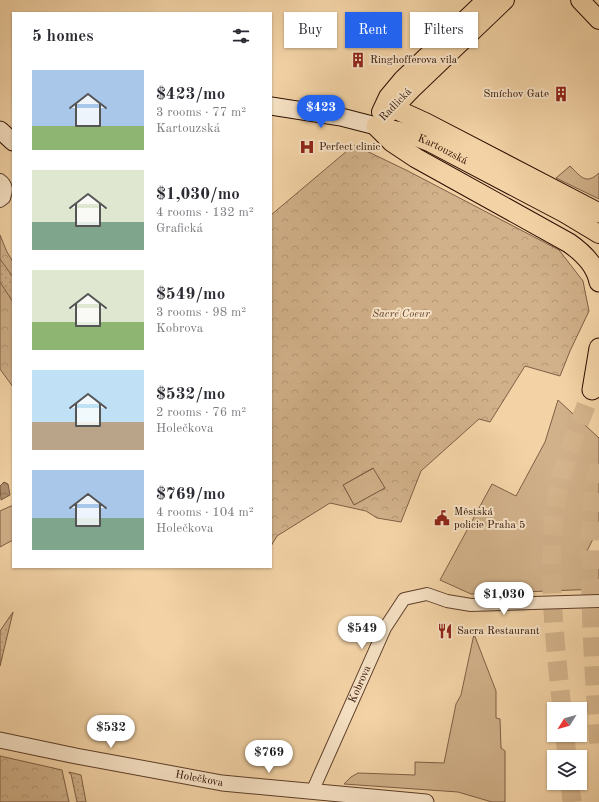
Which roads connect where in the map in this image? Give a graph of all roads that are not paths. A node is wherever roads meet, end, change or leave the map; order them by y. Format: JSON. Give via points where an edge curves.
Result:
{"nodes":[{"id":1,"x":486,"y":0,"type":"edge"},
{"id":2,"x":505,"y":0,"type":"edge"},
{"id":3,"x":580,"y":0,"type":"edge"},
{"id":4,"x":599,"y":20,"type":"edge"},
{"id":5,"x":272,"y":106,"type":"edge"},
{"id":6,"x":394,"y":108,"type":"junction"},
{"id":7,"x":376,"y":126,"type":"junction"},
{"id":8,"x":0,"y":130,"type":"edge"},
{"id":9,"x":12,"y":141,"type":"edge"},
{"id":10,"x":0,"y":180,"type":"edge"},
{"id":11,"x":0,"y":201,"type":"edge"},
{"id":12,"x":599,"y":213,"type":"edge"},
{"id":13,"x":599,"y":234,"type":"edge"},
{"id":14,"x":599,"y":282,"type":"edge"},
{"id":15,"x":599,"y":348,"type":"edge"},
{"id":16,"x":596,"y":383,"type":"tunnel mouth"},
{"id":17,"x":599,"y":601,"type":"edge"},
{"id":18,"x":0,"y":740,"type":"edge"},
{"id":19,"x":312,"y":792,"type":"junction"},
{"id":20,"x":426,"y":802,"type":"edge"}],
"edges":[{"from":1,"to":7,"type":"main road","name":"Radlická","via":[[396,86],[383,106]]},
{"from":2,"to":6,"type":"main road","name":"Radlická"},
{"from":3,"to":4,"type":"main road"},
{"from":5,"to":7,"type":"main road","name":"Kartouzská","via":[[341,117]]},
{"from":6,"to":7,"type":"main road","name":"Radlická"},
{"from":6,"to":12,"type":"highway"},
{"from":7,"to":13,"type":"main road","name":"Kartouzská","via":[[404,132],[431,143]]},
{"from":7,"to":14,"type":"highway","via":[[396,145],[416,158],[569,242],[586,258]]},
{"from":8,"to":9,"type":"main road"},
{"from":10,"to":11,"type":"street","via":[[6,189],[4,198]]},
{"from":15,"to":16,"type":"highway"},
{"from":17,"to":19,"type":"street","name":"Kobrova","via":[[471,605],[427,594],[404,599],[385,628]]},
{"from":18,"to":19,"type":"street","name":"Holečkova","via":[[222,783]]},
{"from":19,"to":20,"type":"street","name":"Holečkova"}]}
